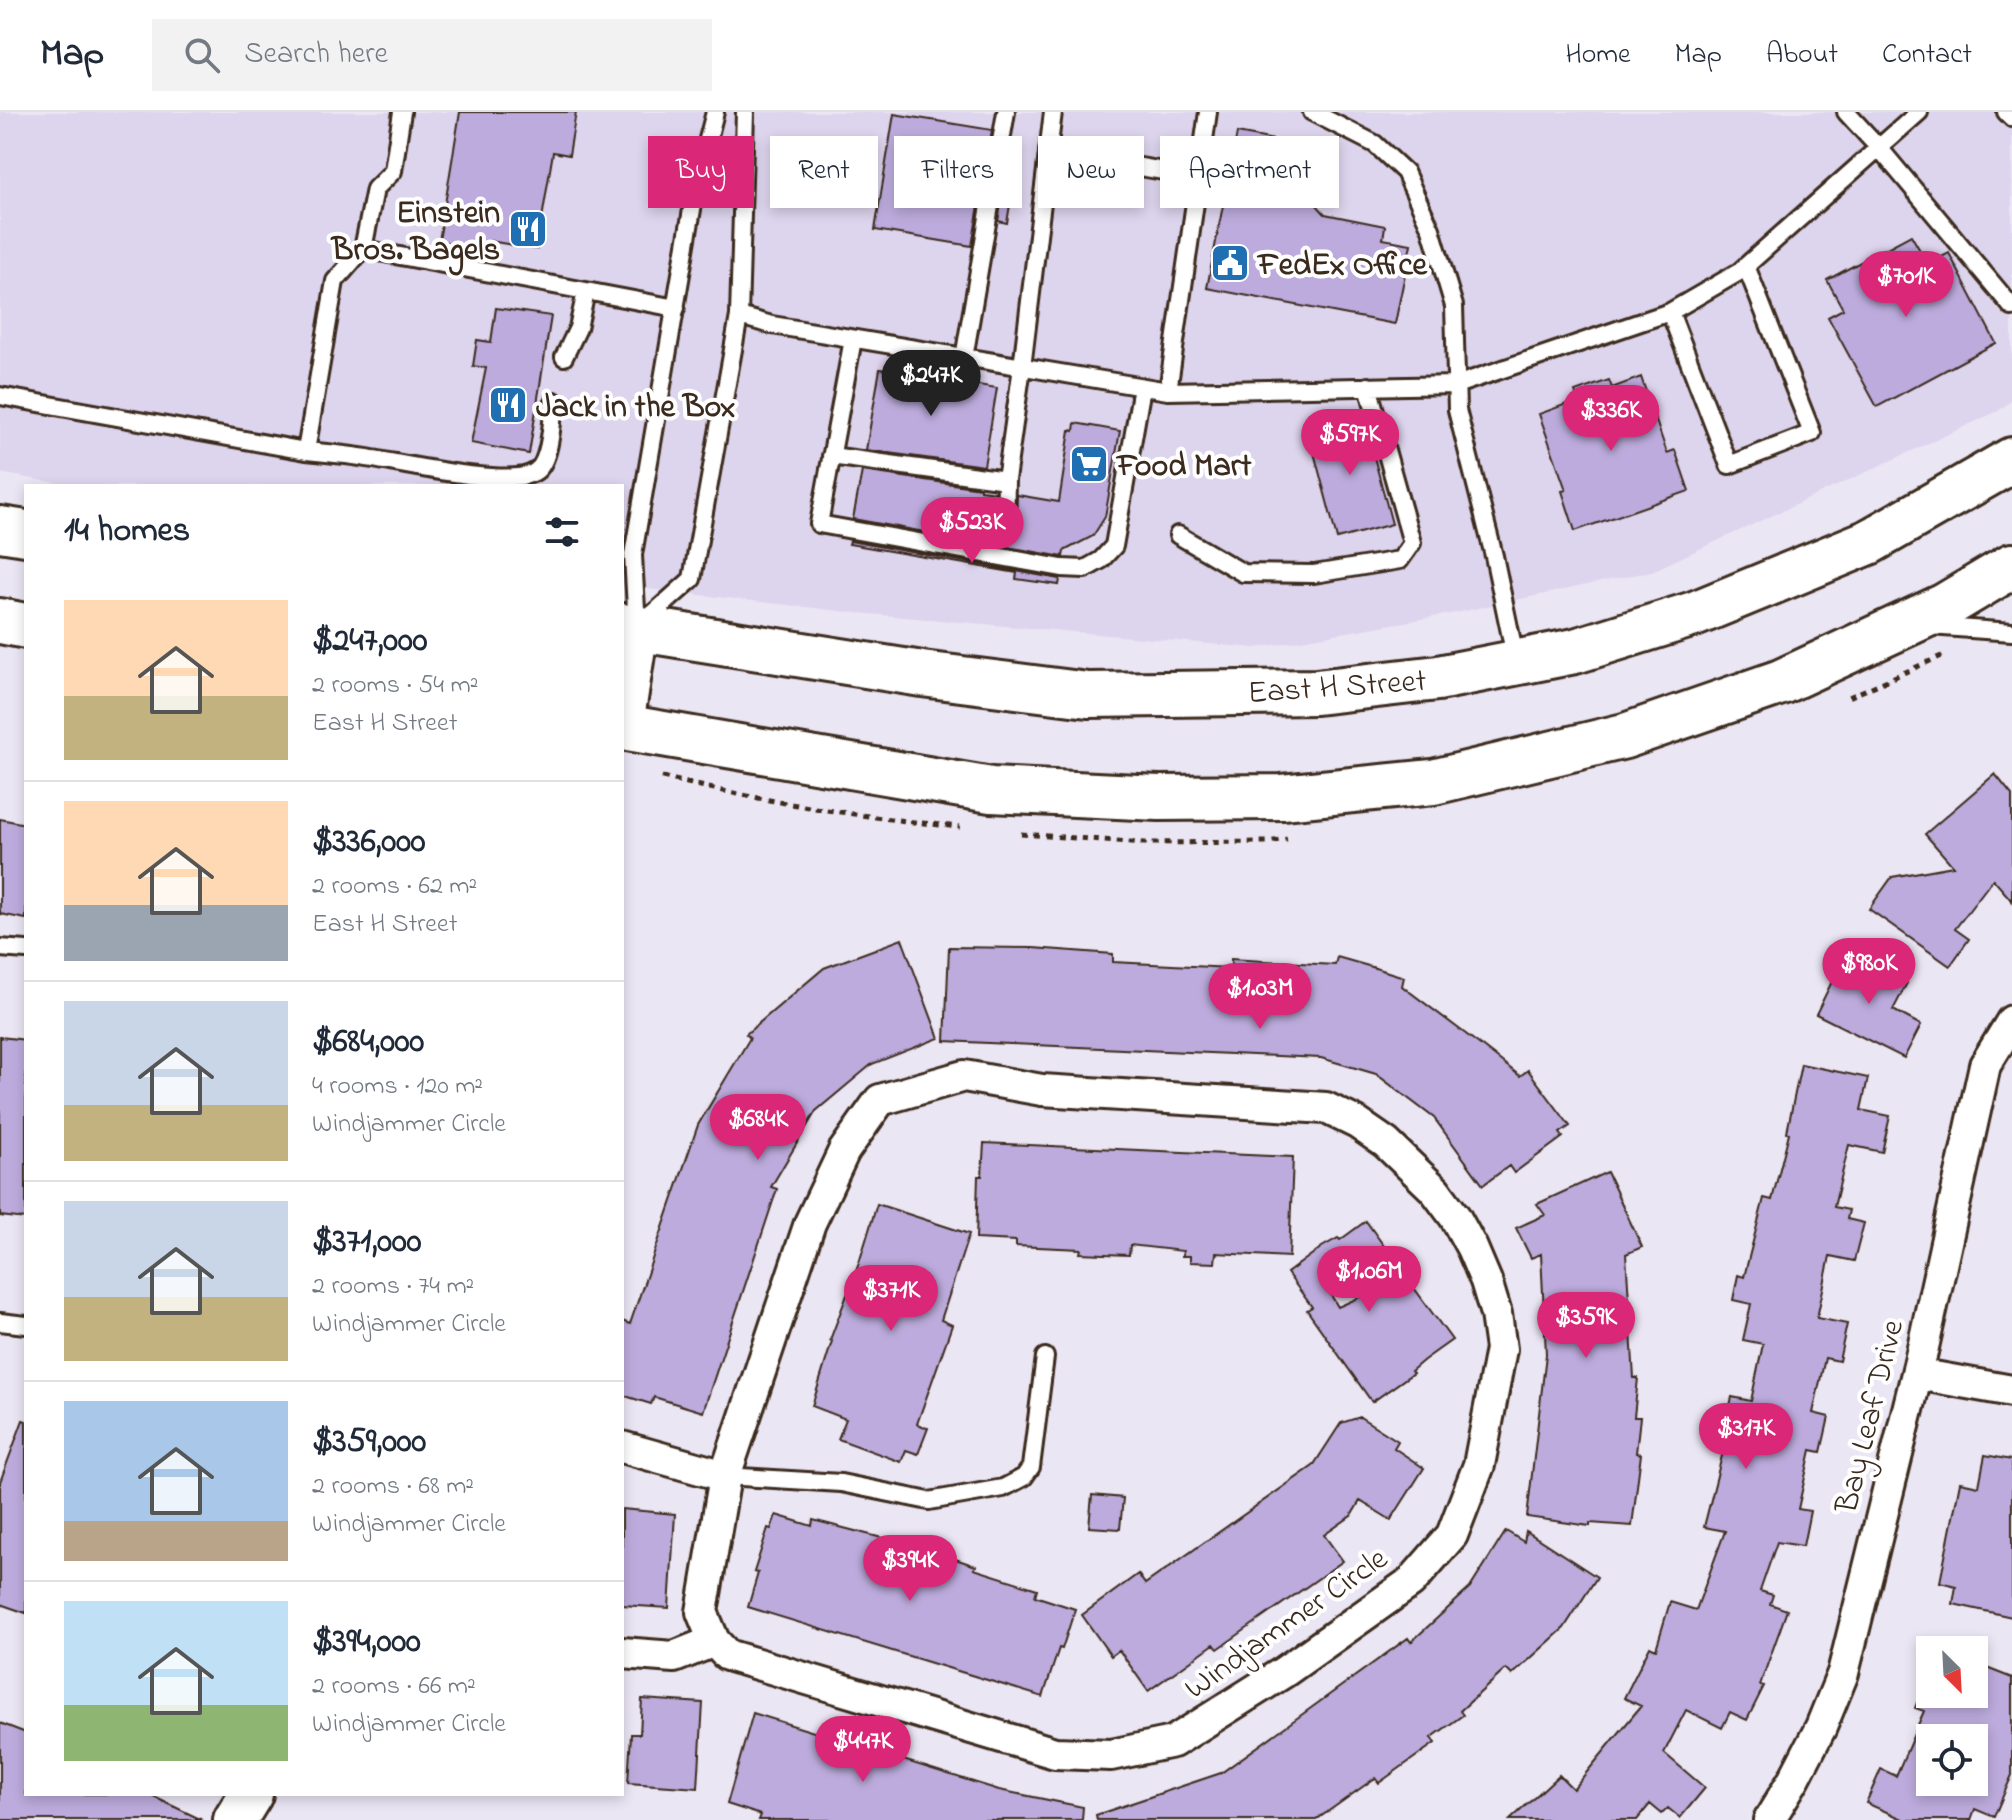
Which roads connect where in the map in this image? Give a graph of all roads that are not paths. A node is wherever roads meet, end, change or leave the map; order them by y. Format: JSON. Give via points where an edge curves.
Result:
{"nodes":[{"id":1,"x":402,"y":112,"type":"edge"},
{"id":2,"x":715,"y":112,"type":"edge"},
{"id":3,"x":745,"y":112,"type":"edge"},
{"id":4,"x":1053,"y":112,"type":"edge"},
{"id":5,"x":1208,"y":112,"type":"edge"},
{"id":6,"x":1312,"y":112,"type":"edge"},
{"id":7,"x":1846,"y":112,"type":"edge"},
{"id":8,"x":1919,"y":112,"type":"edge"},
{"id":9,"x":2006,"y":112,"type":"edge"},
{"id":10,"x":1006,"y":113,"type":"edge"},
{"id":11,"x":2012,"y":118,"type":"edge"},
{"id":12,"x":1050,"y":136,"type":"edge"},
{"id":13,"x":1204,"y":136,"type":"edge"},
{"id":14,"x":1880,"y":149,"type":"junction"},
{"id":15,"x":1041,"y":208,"type":"edge"},
{"id":16,"x":1194,"y":208,"type":"edge"},
{"id":17,"x":363,"y":249,"type":"junction"},
{"id":18,"x":1746,"y":266,"type":"junction"},
{"id":19,"x":586,"y":292,"type":"junction"},
{"id":20,"x":2012,"y":307,"type":"edge"},
{"id":21,"x":676,"y":308,"type":"junction"},
{"id":22,"x":1670,"y":312,"type":"junction"},
{"id":23,"x":739,"y":316,"type":"junction"},
{"id":24,"x":853,"y":339,"type":"junction"},
{"id":25,"x":564,"y":357,"type":"dead end"},
{"id":26,"x":964,"y":358,"type":"junction"},
{"id":27,"x":1022,"y":367,"type":"junction"},
{"id":28,"x":1456,"y":385,"type":"junction"},
{"id":29,"x":1368,"y":386,"type":"junction"},
{"id":30,"x":1142,"y":387,"type":"junction"},
{"id":31,"x":1168,"y":391,"type":"junction"},
{"id":32,"x":0,"y":396,"type":"edge"},
{"id":33,"x":554,"y":401,"type":"dead end"},
{"id":34,"x":306,"y":451,"type":"junction"},
{"id":35,"x":831,"y":456,"type":"junction"},
{"id":36,"x":2012,"y":460,"type":"edge"},
{"id":37,"x":1006,"y":480,"type":"junction"},
{"id":38,"x":0,"y":529,"type":"edge"},
{"id":39,"x":1005,"y":531,"type":"dead end"},
{"id":40,"x":24,"y":533,"type":"edge"},
{"id":41,"x":1178,"y":535,"type":"dead end"},
{"id":42,"x":2012,"y":566,"type":"edge"},
{"id":43,"x":0,"y":621,"type":"edge"},
{"id":44,"x":1904,"y":624,"type":"junction"},
{"id":45,"x":24,"y":626,"type":"edge"},
{"id":46,"x":629,"y":627,"type":"edge"},
{"id":47,"x":2012,"y":632,"type":"edge"},
{"id":48,"x":1517,"y":662,"type":"junction"},
{"id":49,"x":624,"y":697,"type":"edge"},
{"id":50,"x":624,"y":725,"type":"edge"},
{"id":51,"x":0,"y":948,"type":"edge"},
{"id":52,"x":24,"y":950,"type":"edge"},
{"id":53,"x":2012,"y":1021,"type":"edge"},
{"id":54,"x":0,"y":1322,"type":"edge"},
{"id":55,"x":24,"y":1325,"type":"edge"},
{"id":56,"x":1045,"y":1357,"type":"dead end"},
{"id":57,"x":1917,"y":1374,"type":"junction"},
{"id":58,"x":2012,"y":1391,"type":"edge"},
{"id":59,"x":624,"y":1448,"type":"edge"},
{"id":60,"x":725,"y":1476,"type":"junction"},
{"id":61,"x":714,"y":1641,"type":"junction"},
{"id":62,"x":624,"y":1653,"type":"edge"},
{"id":63,"x":250,"y":1796,"type":"edge"},
{"id":64,"x":235,"y":1820,"type":"edge"},
{"id":65,"x":1769,"y":1820,"type":"edge"}],
"edges":[{"from":1,"to":17,"type":"lane","via":[[393,171],[375,189]]},
{"from":2,"to":21,"type":"lane","via":[[696,186]]},
{"from":3,"to":23,"type":"lane"},
{"from":4,"to":12,"type":"lane"},
{"from":5,"to":13,"type":"lane"},
{"from":6,"to":28,"type":"lane","via":[[1375,144],[1405,172],[1431,229],[1454,306]]},
{"from":7,"to":14,"type":"lane"},
{"from":8,"to":14,"type":"lane"},
{"from":9,"to":11,"type":"lane"},
{"from":10,"to":26,"type":"lane"},
{"from":14,"to":18,"type":"lane"},
{"from":14,"to":20,"type":"lane"},
{"from":15,"to":27,"type":"lane"},
{"from":16,"to":31,"type":"lane"},
{"from":17,"to":19,"type":"lane"},
{"from":17,"to":34,"type":"lane","via":[[335,281]]},
{"from":18,"to":22,"type":"lane"},
{"from":18,"to":22,"type":"lane","via":[[1812,433],[1729,465]]},
{"from":19,"to":21,"type":"lane"},
{"from":19,"to":25,"type":"lane"},
{"from":21,"to":46,"type":"lane","via":[[633,555]]},
{"from":22,"to":28,"type":"lane"},
{"from":23,"to":24,"type":"lane"},
{"from":23,"to":46,"type":"lane","via":[[692,579]]},
{"from":24,"to":26,"type":"lane"},
{"from":24,"to":35,"type":"lane"},
{"from":26,"to":27,"type":"lane"},
{"from":27,"to":30,"type":"lane"},
{"from":27,"to":37,"type":"lane"},
{"from":28,"to":29,"type":"lane"},
{"from":28,"to":48,"type":"lane","via":[[1457,410]]},
{"from":29,"to":31,"type":"lane"},
{"from":29,"to":41,"type":"lane","via":[[1412,543],[1400,560],[1314,574],[1243,573]]},
{"from":30,"to":31,"type":"lane"},
{"from":30,"to":35,"type":"lane","via":[[1114,546],[1085,569],[819,524]]},
{"from":32,"to":34,"type":"lane"},
{"from":33,"to":34,"type":"lane","via":[[546,457],[538,471],[523,478]]},
{"from":35,"to":37,"type":"lane"},
{"from":36,"to":48,"type":"main road","name":"East H Street","via":[[1869,542],[1694,614],[1575,651]]},
{"from":37,"to":39,"type":"lane"},
{"from":38,"to":40,"type":"main road"},
{"from":42,"to":44,"type":"main road"},
{"from":43,"to":45,"type":"main road"},
{"from":44,"to":47,"type":"lane"},
{"from":44,"to":50,"type":"main road","via":[[1781,682],[1625,736],[1433,782],[1282,797],[991,790]]},
{"from":46,"to":48,"type":"main road","name":"East H Street","via":[[1088,695],[1316,692],[1438,678]]},
{"from":46,"to":49,"type":"street"},
{"from":51,"to":52,"type":"lane"},
{"from":53,"to":57,"type":"street","name":"Bay Leaf Drive","via":[[1985,1065]]},
{"from":54,"to":55,"type":"lane"},
{"from":56,"to":60,"type":"lane","via":[[1031,1467],[1003,1488],[929,1501],[841,1483]]},
{"from":57,"to":58,"type":"street"},
{"from":57,"to":65,"type":"street","name":"Bay Leaf Drive","via":[[1843,1673],[1821,1727]]},
{"from":59,"to":60,"type":"street"},
{"from":60,"to":61,"type":"street","name":"Windjammer Circle","via":[[702,1612]]},
{"from":60,"to":61,"type":"street","name":"Windjammer Circle","via":[[810,1223],[844,1151],[880,1100],[964,1076],[1042,1090],[1326,1108],[1386,1143],[1435,1190],[1472,1248],[1496,1314],[1501,1349],[1479,1465],[1452,1535],[1411,1582],[1173,1742],[1111,1755],[1055,1753],[727,1655]]},
{"from":61,"to":62,"type":"street","via":[[674,1657]]},
{"from":63,"to":64,"type":"street"}]}
